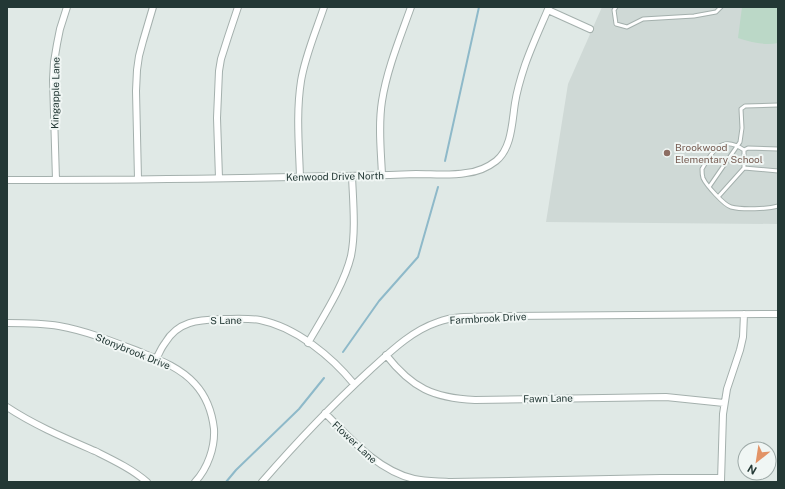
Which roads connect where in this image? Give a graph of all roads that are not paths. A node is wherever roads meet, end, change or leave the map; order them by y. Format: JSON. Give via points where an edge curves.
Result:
{"nodes":[{"id":1,"x":67,"y":7,"type":"edge"},
{"id":2,"x":153,"y":7,"type":"edge"},
{"id":3,"x":238,"y":7,"type":"edge"},
{"id":4,"x":324,"y":7,"type":"edge"},
{"id":5,"x":411,"y":7,"type":"edge"},
{"id":6,"x":616,"y":7,"type":"edge"},
{"id":7,"x":721,"y":7,"type":"edge"},
{"id":8,"x":549,"y":9,"type":"edge"},
{"id":9,"x":590,"y":29,"type":"dead end"},
{"id":10,"x":778,"y":105,"type":"edge"},
{"id":11,"x":738,"y":145,"type":"junction"},
{"id":12,"x":778,"y":149,"type":"edge"},
{"id":13,"x":744,"y":150,"type":"junction"},
{"id":14,"x":744,"y":168,"type":"junction"},
{"id":15,"x":778,"y":171,"type":"edge"},
{"id":16,"x":382,"y":175,"type":"junction"},
{"id":17,"x":352,"y":176,"type":"junction"},
{"id":18,"x":300,"y":177,"type":"junction"},
{"id":19,"x":219,"y":178,"type":"junction"},
{"id":20,"x":138,"y":179,"type":"junction"},
{"id":21,"x":7,"y":180,"type":"edge"},
{"id":22,"x":56,"y":180,"type":"junction"},
{"id":23,"x":709,"y":187,"type":"junction"},
{"id":24,"x":718,"y":197,"type":"junction"},
{"id":25,"x":778,"y":206,"type":"edge"},
{"id":26,"x":744,"y":314,"type":"junction"},
{"id":27,"x":778,"y":314,"type":"edge"},
{"id":28,"x":7,"y":322,"type":"edge"},
{"id":29,"x":308,"y":342,"type":"junction"},
{"id":30,"x":386,"y":355,"type":"junction"},
{"id":31,"x":156,"y":359,"type":"junction"},
{"id":32,"x":354,"y":384,"type":"junction"},
{"id":33,"x":724,"y":403,"type":"junction"},
{"id":34,"x":7,"y":407,"type":"edge"},
{"id":35,"x":325,"y":413,"type":"junction"},
{"id":36,"x":266,"y":477,"type":"junction"},
{"id":37,"x":721,"y":480,"type":"edge"},
{"id":38,"x":148,"y":482,"type":"edge"},
{"id":39,"x":195,"y":482,"type":"edge"},
{"id":40,"x":262,"y":482,"type":"edge"},
{"id":41,"x":272,"y":482,"type":"edge"}],
"edges":[{"from":1,"to":22,"type":"street","name":"Kingapple Lane","via":[[56,44],[54,62]]},
{"from":2,"to":20,"type":"street","via":[[137,70]]},
{"from":3,"to":19,"type":"street","via":[[219,71]]},
{"from":4,"to":18,"type":"street","via":[[301,81],[298,123]]},
{"from":5,"to":16,"type":"street","via":[[386,80],[382,102]]},
{"from":6,"to":7,"type":"lane","via":[[616,24],[627,27],[643,19],[694,16],[716,12]]},
{"from":8,"to":9,"type":"street"},
{"from":8,"to":16,"type":"street","name":"Kenwood Drive North","via":[[520,82],[507,146],[500,158],[488,167],[467,173]]},
{"from":10,"to":11,"type":"lane","via":[[745,106],[741,109],[742,128]]},
{"from":11,"to":13,"type":"lane"},
{"from":11,"to":23,"type":"lane"},
{"from":11,"to":23,"type":"lane","via":[[725,143],[715,149],[707,159],[702,169],[703,178]]},
{"from":12,"to":13,"type":"lane"},
{"from":13,"to":14,"type":"lane"},
{"from":14,"to":15,"type":"lane"},
{"from":14,"to":24,"type":"lane"},
{"from":16,"to":17,"type":"street","name":"Kenwood Drive North"},
{"from":17,"to":18,"type":"street","name":"Kenwood Drive North"},
{"from":17,"to":29,"type":"street","via":[[351,255],[343,279]]},
{"from":18,"to":19,"type":"street","name":"Kenwood Drive North"},
{"from":19,"to":20,"type":"street","name":"Kenwood Drive North"},
{"from":20,"to":22,"type":"street","name":"Kenwood Drive North"},
{"from":21,"to":22,"type":"street","name":"Kenwood Drive North"},
{"from":23,"to":24,"type":"lane"},
{"from":24,"to":25,"type":"lane","via":[[730,207]]},
{"from":26,"to":27,"type":"street","name":"Farmbrook Drive"},
{"from":26,"to":30,"type":"street","name":"Farmbrook Drive","via":[[451,318],[419,330]]},
{"from":26,"to":33,"type":"street","via":[[740,350]]},
{"from":28,"to":31,"type":"street","name":"Stonybrook Drive","via":[[44,324],[76,330]]},
{"from":29,"to":31,"type":"street","name":"S Lane","via":[[285,328],[262,321],[202,320],[175,330],[164,343]]},
{"from":29,"to":32,"type":"street","name":"S Lane","via":[[334,362]]},
{"from":30,"to":32,"type":"street","name":"Farmbrook Drive"},
{"from":30,"to":33,"type":"street","name":"Fawn Lane","via":[[409,379],[428,392],[448,397],[474,400],[666,397]]},
{"from":31,"to":39,"type":"street","name":"Stonybrook Drive","via":[[186,375],[202,392],[211,412],[213,444],[206,466]]},
{"from":32,"to":35,"type":"street","name":"Farmbrook Drive"},
{"from":33,"to":37,"type":"street"},
{"from":34,"to":38,"type":"street","via":[[113,460]]},
{"from":35,"to":36,"type":"street","name":"Farmbrook Drive"},
{"from":35,"to":37,"type":"street","name":"Flower Lane","via":[[378,463],[413,479],[451,482],[661,478]]},
{"from":36,"to":40,"type":"street","name":"Farmbrook Drive"},
{"from":36,"to":41,"type":"street"}]}
